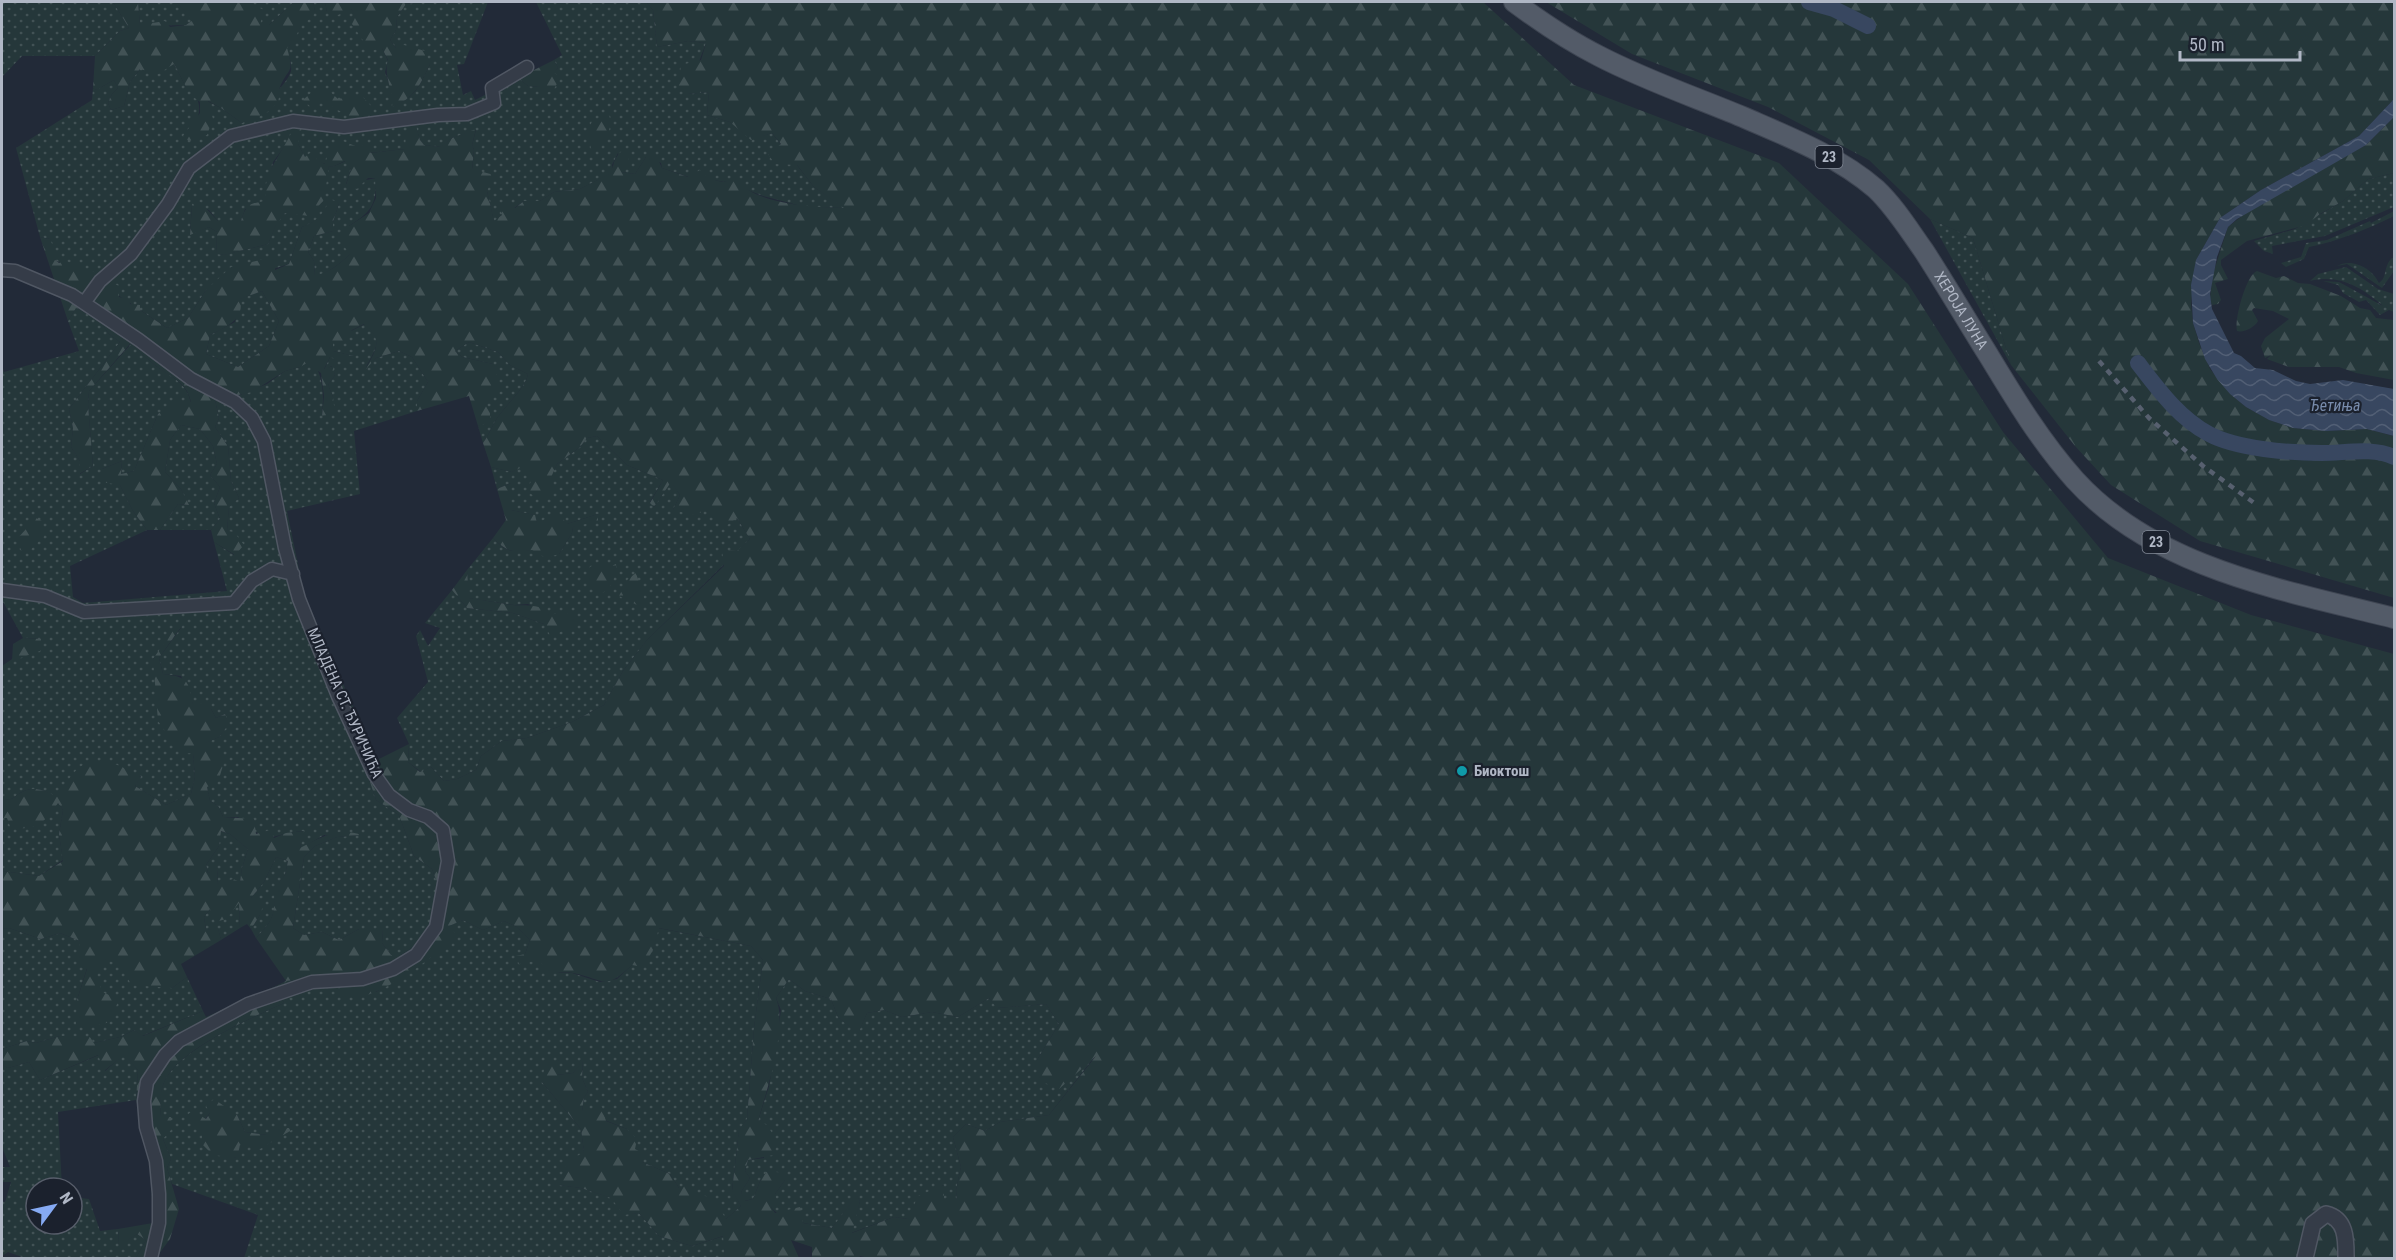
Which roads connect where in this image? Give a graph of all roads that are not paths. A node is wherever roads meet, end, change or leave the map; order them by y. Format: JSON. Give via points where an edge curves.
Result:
{"nodes":[{"id":1,"x":1514,"y":2,"type":"edge"},
{"id":2,"x":527,"y":67,"type":"dead end"},
{"id":3,"x":2,"y":270,"type":"edge"},
{"id":4,"x":84,"y":303,"type":"junction"},
{"id":5,"x":293,"y":574,"type":"junction"},
{"id":6,"x":2,"y":590,"type":"edge"},
{"id":7,"x":2394,"y":618,"type":"edge"},
{"id":8,"x":151,"y":1258,"type":"edge"},
{"id":9,"x":2305,"y":1258,"type":"edge"},
{"id":10,"x":2346,"y":1258,"type":"edge"}],
"edges":[{"from":1,"to":7,"type":"main road","name":"ХЕРОЈА ЛУНА","number":"23","via":[[1597,55],[1807,146],[1877,190],[1936,270],[2039,435],[2077,482],[2114,515],[2158,543],[2214,568]]},
{"from":2,"to":4,"type":"street","via":[[492,88],[494,103],[467,114],[344,127],[293,121],[231,136],[189,168],[131,254],[100,281]]},
{"from":3,"to":4,"type":"street","name":"МЛАДЕНА СТ. ЂУРИЧИЋА","via":[[15,271]]},
{"from":4,"to":5,"type":"street","name":"МЛАДЕНА СТ. ЂУРИЧИЋА","via":[[192,379],[235,402],[252,418],[264,441]]},
{"from":5,"to":6,"type":"street","via":[[272,569],[252,581],[234,603],[200,606],[84,612],[45,596]]},
{"from":5,"to":8,"type":"street","name":"МЛАДЕНА СТ. ЂУРИЧИЋА","via":[[299,599],[338,696],[374,774],[388,795],[409,810],[428,817],[442,830],[448,861],[436,927],[416,955],[393,969],[362,979],[312,982],[248,1004],[179,1041],[165,1055],[147,1082],[144,1101],[159,1194],[159,1223]]},
{"from":9,"to":10,"type":"street","via":[[2313,1224],[2326,1214],[2336,1218],[2343,1229]]}]}
